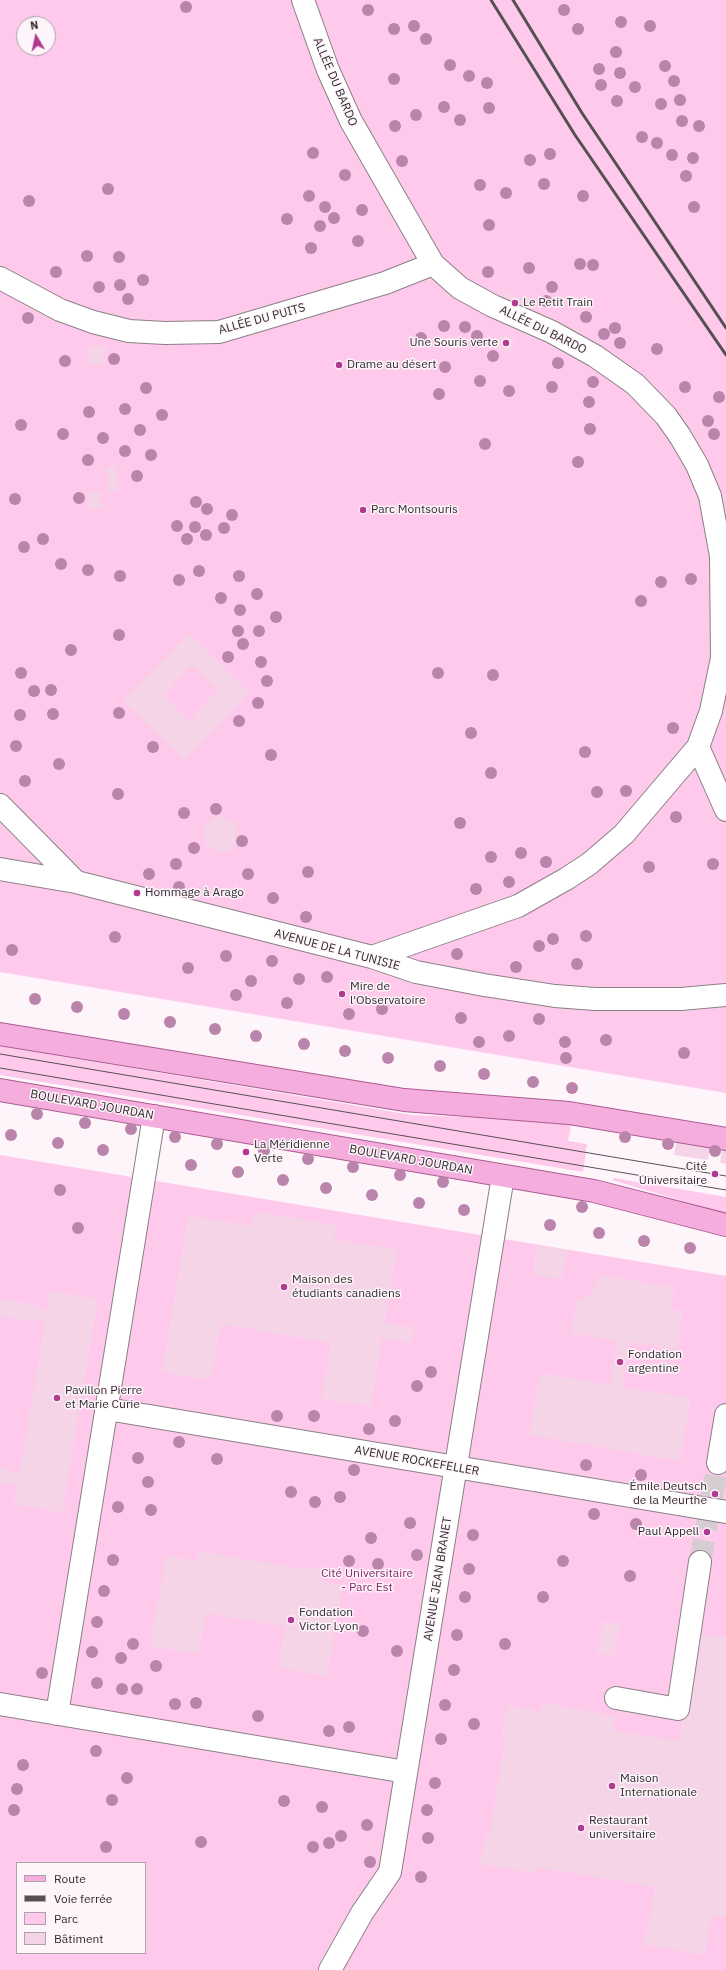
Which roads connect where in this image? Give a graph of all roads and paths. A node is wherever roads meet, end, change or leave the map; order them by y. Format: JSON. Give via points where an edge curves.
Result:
{"nodes":[{"id":1,"x":303,"y":0,"type":"edge"},
{"id":2,"x":433,"y":264,"type":"junction"},
{"id":3,"x":0,"y":278,"type":"edge"},
{"id":4,"x":698,"y":747,"type":"junction"},
{"id":5,"x":0,"y":805,"type":"edge"},
{"id":6,"x":726,"y":810,"type":"edge"},
{"id":7,"x":0,"y":869,"type":"edge"},
{"id":8,"x":76,"y":882,"type":"junction"},
{"id":9,"x":372,"y":957,"type":"junction"},
{"id":10,"x":726,"y":994,"type":"edge"},
{"id":11,"x":0,"y":1034,"type":"edge"},
{"id":12,"x":0,"y":1090,"type":"edge"},
{"id":13,"x":154,"y":1116,"type":"junction"},
{"id":14,"x":726,"y":1139,"type":"edge"},
{"id":15,"x":503,"y":1176,"type":"junction"},
{"id":16,"x":726,"y":1225,"type":"edge"},
{"id":17,"x":107,"y":1409,"type":"junction"},
{"id":18,"x":726,"y":1415,"type":"edge"},
{"id":19,"x":718,"y":1463,"type":"tunnel mouth"},
{"id":20,"x":456,"y":1467,"type":"junction"},
{"id":21,"x":726,"y":1512,"type":"edge"},
{"id":22,"x":700,"y":1562,"type":"tunnel mouth"},
{"id":23,"x":616,"y":1698,"type":"dead end"},
{"id":24,"x":0,"y":1704,"type":"edge"},
{"id":25,"x":58,"y":1714,"type":"junction"},
{"id":26,"x":406,"y":1772,"type":"junction"},
{"id":27,"x":330,"y":1970,"type":"edge"}],
"edges":[{"from":1,"to":2,"type":"street","name":"ALLÉE DU BARDO","via":[[328,70],[351,121]]},
{"from":2,"to":3,"type":"street","name":"ALLÉE DU PUITS","via":[[385,283],[219,332],[129,331],[60,310]]},
{"from":2,"to":4,"type":"street","name":"ALLÉE DU BARDO","via":[[460,288],[493,306],[552,332],[595,356],[634,384],[666,416],[696,465],[710,496],[721,556],[722,650],[711,711]]},
{"from":4,"to":6,"type":"street"},
{"from":4,"to":9,"type":"street","via":[[624,834],[589,864],[566,879],[518,906]]},
{"from":5,"to":8,"type":"street"},
{"from":7,"to":8,"type":"street","name":"AVENUE DE LA TUNISIE"},
{"from":8,"to":9,"type":"street","name":"AVENUE DE LA TUNISIE"},
{"from":9,"to":10,"type":"street","name":"AVENUE DE LA TUNISIE","via":[[416,972],[555,996],[638,1000]]},
{"from":11,"to":14,"type":"main road","via":[[404,1100],[569,1113]]},
{"from":12,"to":13,"type":"main road","name":"BOULEVARD JOURDAN"},
{"from":13,"to":15,"type":"main road","name":"BOULEVARD JOURDAN"},
{"from":13,"to":17,"type":"street"},
{"from":15,"to":16,"type":"main road","name":"BOULEVARD JOURDAN","via":[[594,1191]]},
{"from":15,"to":20,"type":"street","name":"AVENUE JEAN BRANET"},
{"from":17,"to":20,"type":"street","name":"AVENUE ROCKEFELLER"},
{"from":17,"to":25,"type":"street"},
{"from":18,"to":19,"type":"street"},
{"from":20,"to":21,"type":"street","name":"AVENUE ROCKEFELLER"},
{"from":20,"to":26,"type":"street","name":"AVENUE JEAN BRANET"},
{"from":22,"to":23,"type":"street","via":[[678,1709]]},
{"from":24,"to":25,"type":"street"},
{"from":25,"to":26,"type":"street"},
{"from":26,"to":27,"type":"street","name":"AVENUE JEAN BRANET","via":[[390,1872]]}]}
